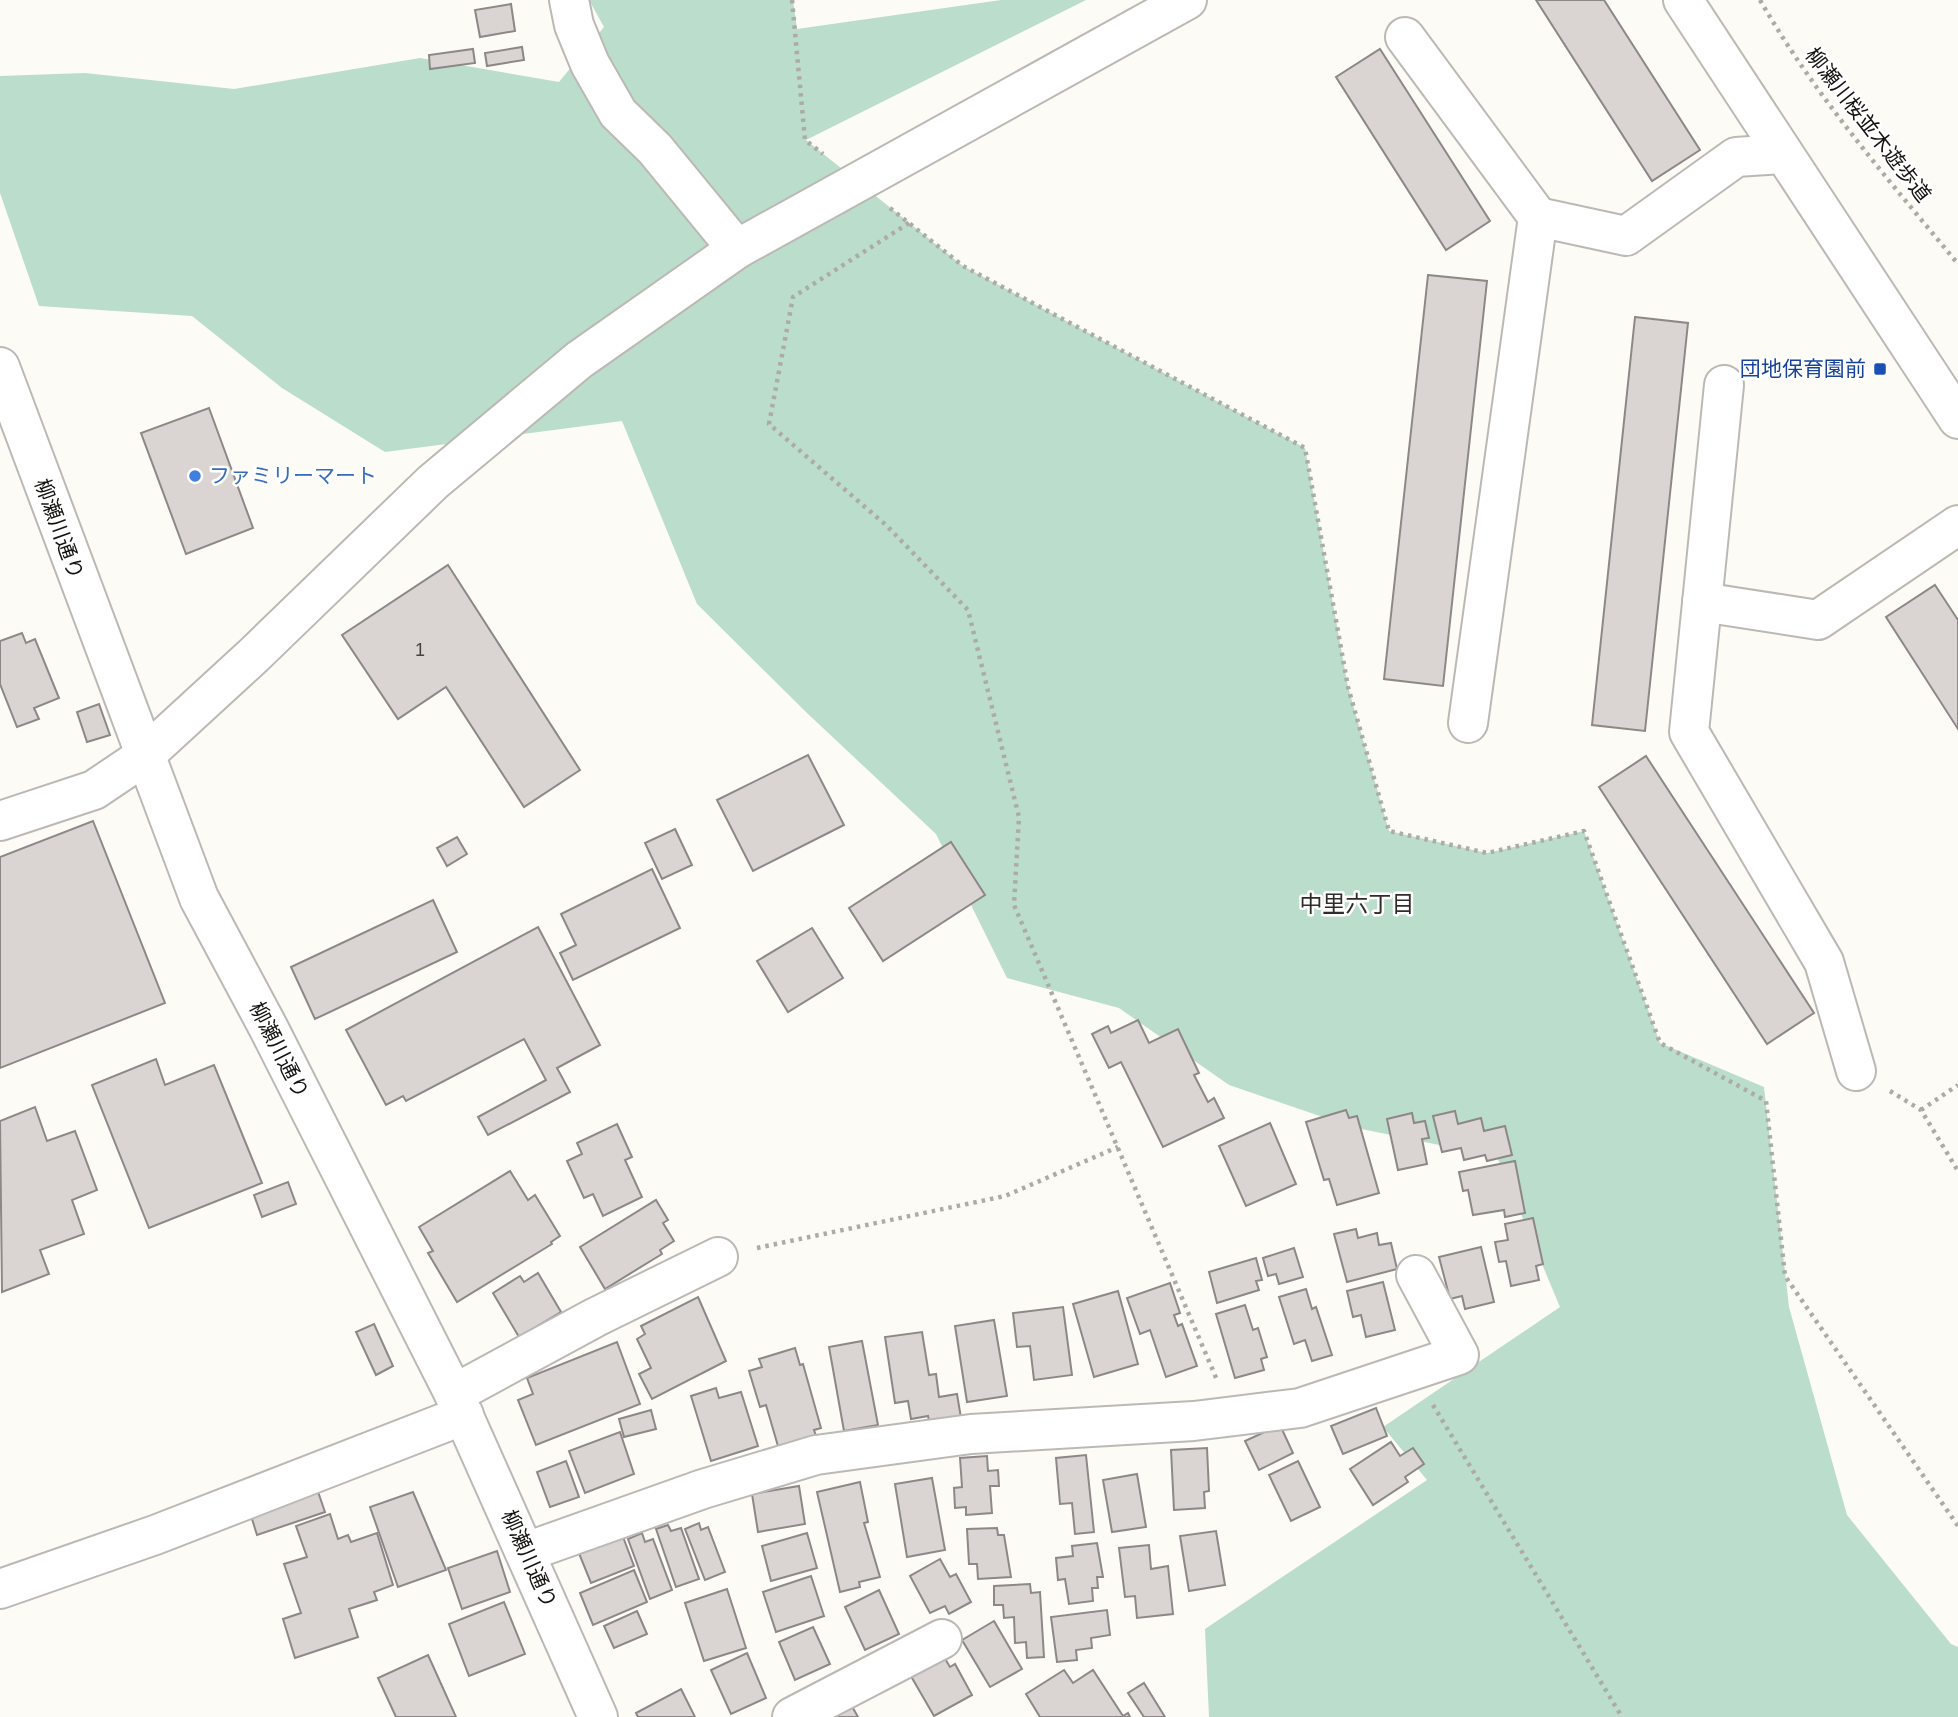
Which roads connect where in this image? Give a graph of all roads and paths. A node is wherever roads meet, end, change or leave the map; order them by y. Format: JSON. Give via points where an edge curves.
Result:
{"nodes":[{"id":1,"x":569,"y":0,"type":"edge"},
{"id":2,"x":792,"y":0,"type":"edge"},
{"id":3,"x":1187,"y":0,"type":"edge"},
{"id":4,"x":1684,"y":0,"type":"edge"},
{"id":5,"x":1760,"y":0,"type":"edge"},
{"id":6,"x":1405,"y":37,"type":"dead end"},
{"id":7,"x":1782,"y":154,"type":"junction"},
{"id":8,"x":856,"y":180,"type":"junction"},
{"id":9,"x":1538,"y":217,"type":"junction"},
{"id":10,"x":909,"y":223,"type":"junction"},
{"id":11,"x":737,"y":249,"type":"junction"},
{"id":12,"x":1958,"y":264,"type":"edge"},
{"id":13,"x":0,"y":367,"type":"edge"},
{"id":14,"x":1724,"y":384,"type":"dead end"},
{"id":15,"x":1958,"y":419,"type":"edge"},
{"id":16,"x":1958,"y":525,"type":"edge"},
{"id":17,"x":1702,"y":602,"type":"junction"},
{"id":18,"x":1468,"y":723,"type":"dead end"},
{"id":19,"x":144,"y":757,"type":"junction"},
{"id":20,"x":0,"y":821,"type":"edge"},
{"id":21,"x":1856,"y":1071,"type":"joint"},
{"id":22,"x":1958,"y":1086,"type":"edge"},
{"id":23,"x":1921,"y":1110,"type":"junction"},
{"id":24,"x":1118,"y":1146,"type":"junction"},
{"id":25,"x":1958,"y":1171,"type":"edge"},
{"id":26,"x":718,"y":1257,"type":"joint"},
{"id":27,"x":1416,"y":1275,"type":"dead end"},
{"id":28,"x":1412,"y":1371,"type":"junction"},
{"id":29,"x":459,"y":1405,"type":"junction"},
{"id":30,"x":1232,"y":1417,"type":"junction"},
{"id":31,"x":1958,"y":1526,"type":"edge"},
{"id":32,"x":526,"y":1552,"type":"junction"},
{"id":33,"x":0,"y":1589,"type":"edge"},
{"id":34,"x":942,"y":1639,"type":"dead end"},
{"id":35,"x":598,"y":1717,"type":"edge"},
{"id":36,"x":792,"y":1717,"type":"edge"},
{"id":37,"x":1622,"y":1717,"type":"edge"}],
"edges":[{"from":1,"to":11,"type":"street","via":[[590,64],[618,113],[655,149]]},
{"from":2,"to":8,"type":"path","via":[[805,139]]},
{"from":3,"to":8,"type":"street"},
{"from":4,"to":7,"type":"street"},
{"from":5,"to":12,"type":"path","name":"柳瀬川桜並木遊歩道","via":[[1787,48],[1853,137]]},
{"from":6,"to":9,"type":"street"},
{"from":7,"to":9,"type":"street","via":[[1737,157],[1626,236]]},
{"from":7,"to":15,"type":"street"},
{"from":8,"to":10,"type":"path"},
{"from":8,"to":11,"type":"street"},
{"from":9,"to":18,"type":"street"},
{"from":10,"to":24,"type":"path","via":[[793,297],[769,424],[887,526],[968,610],[1019,817],[1014,905]]},
{"from":10,"to":31,"type":"path","via":[[963,266],[1305,448],[1348,687],[1389,831],[1487,853],[1584,831],[1660,1043],[1766,1101],[1785,1276]]},
{"from":11,"to":19,"type":"street","via":[[579,360],[433,482]]},
{"from":13,"to":19,"type":"street","name":"柳瀬川通り"},
{"from":14,"to":17,"type":"street"},
{"from":16,"to":17,"type":"street","via":[[1818,620]]},
{"from":17,"to":21,"type":"street","via":[[1689,733],[1825,962]]},
{"from":19,"to":20,"type":"street","via":[[94,790]]},
{"from":19,"to":29,"type":"street","name":"柳瀬川通り","via":[[199,898]]},
{"from":21,"to":23,"type":"path"},
{"from":22,"to":23,"type":"path"},
{"from":23,"to":25,"type":"path"},
{"from":24,"to":26,"type":"path","via":[[1005,1196]]},
{"from":24,"to":30,"type":"path"},
{"from":26,"to":29,"type":"street","via":[[596,1317]]},
{"from":27,"to":28,"type":"street","via":[[1459,1355]]},
{"from":28,"to":30,"type":"street","via":[[1300,1408]]},
{"from":28,"to":37,"type":"path"},
{"from":29,"to":32,"type":"street","name":"柳瀬川通り"},
{"from":29,"to":33,"type":"street","via":[[155,1535]]},
{"from":30,"to":32,"type":"street","via":[[971,1434],[816,1455],[703,1489]]},
{"from":32,"to":35,"type":"street","name":"柳瀬川通り"},
{"from":34,"to":36,"type":"street"}]}
